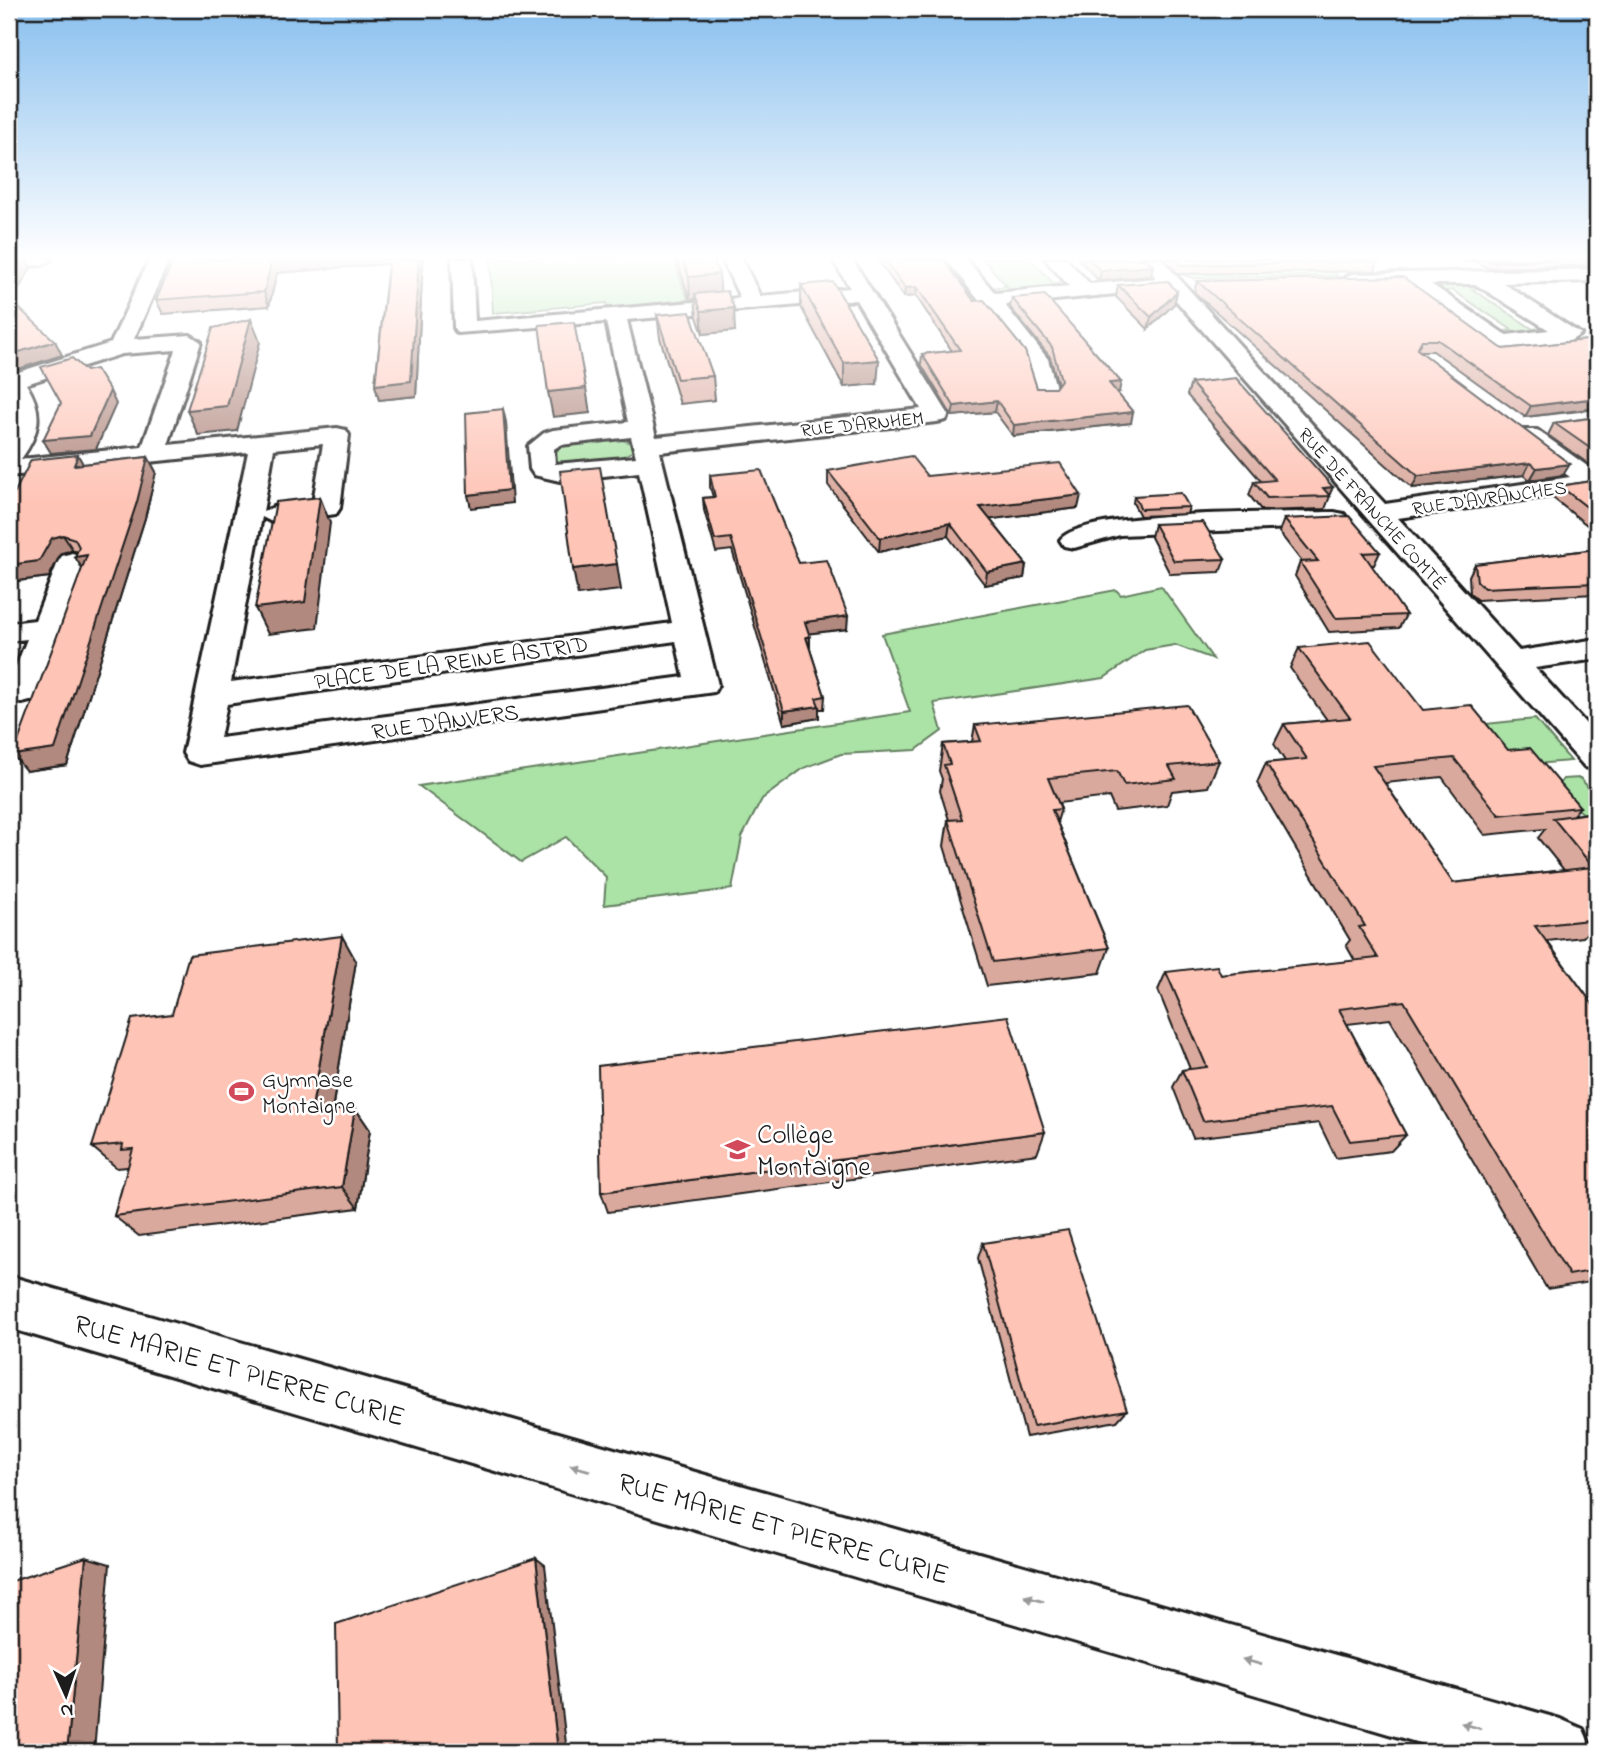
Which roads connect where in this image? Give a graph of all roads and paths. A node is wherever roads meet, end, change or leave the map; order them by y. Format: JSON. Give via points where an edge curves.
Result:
{"nodes":[{"id":1,"x":123,"y":341,"type":"edge"},
{"id":2,"x":621,"y":341,"type":"edge"},
{"id":3,"x":892,"y":341,"type":"edge"},
{"id":4,"x":1023,"y":341,"type":"edge"},
{"id":5,"x":1231,"y":341,"type":"edge"},
{"id":6,"x":120,"y":347,"type":"junction"},
{"id":7,"x":10,"y":380,"type":"edge"},
{"id":8,"x":1045,"y":391,"type":"edge"},
{"id":9,"x":1558,"y":423,"type":"edge"},
{"id":10,"x":263,"y":443,"type":"junction"},
{"id":11,"x":646,"y":445,"type":"junction"},
{"id":12,"x":153,"y":453,"type":"junction"},
{"id":13,"x":9,"y":458,"type":"edge"},
{"id":14,"x":9,"y":468,"type":"edge"},
{"id":15,"x":1379,"y":515,"type":"junction"},
{"id":16,"x":247,"y":518,"type":"junction"},
{"id":17,"x":1074,"y":540,"type":"dead end"},
{"id":18,"x":72,"y":562,"type":"edge"},
{"id":19,"x":44,"y":628,"type":"junction"},
{"id":20,"x":690,"y":630,"type":"junction"},
{"id":21,"x":9,"y":632,"type":"edge"},
{"id":22,"x":1597,"y":649,"type":"edge"},
{"id":23,"x":1511,"y":662,"type":"junction"},
{"id":24,"x":22,"y":692,"type":"dead end"},
{"id":25,"x":213,"y":695,"type":"junction"},
{"id":26,"x":1597,"y":758,"type":"edge"},
{"id":27,"x":9,"y":1302,"type":"edge"},
{"id":28,"x":1560,"y":1752,"type":"edge"}],
"edges":[{"from":1,"to":6,"type":"street"},
{"from":2,"to":11,"type":"street","name":"RUE D'ANVERS"},
{"from":3,"to":11,"type":"street","name":"RUE D'ARNHEM","via":[[937,415]]},
{"from":4,"to":8,"type":"street","via":[[1037,359]]},
{"from":5,"to":15,"type":"street","name":"RUE DE FRANCHE COMTÉ"},
{"from":6,"to":7,"type":"street"},
{"from":6,"to":12,"type":"street","via":[[190,342]]},
{"from":7,"to":13,"type":"street","via":[[28,406],[28,425]]},
{"from":9,"to":15,"type":"street","name":"RUE D'AVRANCHES","via":[[1514,424],[1593,482]]},
{"from":10,"to":12,"type":"street"},
{"from":10,"to":16,"type":"street","name":"RUE D'ANVERS"},
{"from":10,"to":16,"type":"street","via":[[337,435],[326,508]]},
{"from":11,"to":20,"type":"street","name":"RUE D'ANVERS"},
{"from":12,"to":14,"type":"street"},
{"from":15,"to":17,"type":"street","via":[[1120,527]]},
{"from":15,"to":23,"type":"street","name":"RUE DE FRANCHE COMTÉ"},
{"from":16,"to":25,"type":"street","name":"RUE D'ANVERS"},
{"from":18,"to":19,"type":"street"},
{"from":19,"to":21,"type":"street"},
{"from":19,"to":24,"type":"street"},
{"from":20,"to":25,"type":"street","name":"PLACE DE LA REINE ASTRID"},
{"from":20,"to":25,"type":"street","name":"RUE D'ANVERS","via":[[702,685],[200,754]]},
{"from":22,"to":23,"type":"street"},
{"from":23,"to":26,"type":"street","name":"RUE DE FRANCHE COMTÉ"},
{"from":28,"to":27,"type":"street","name":"RUE MARIE ET PIERRE CURIE","one_way":true}]}
